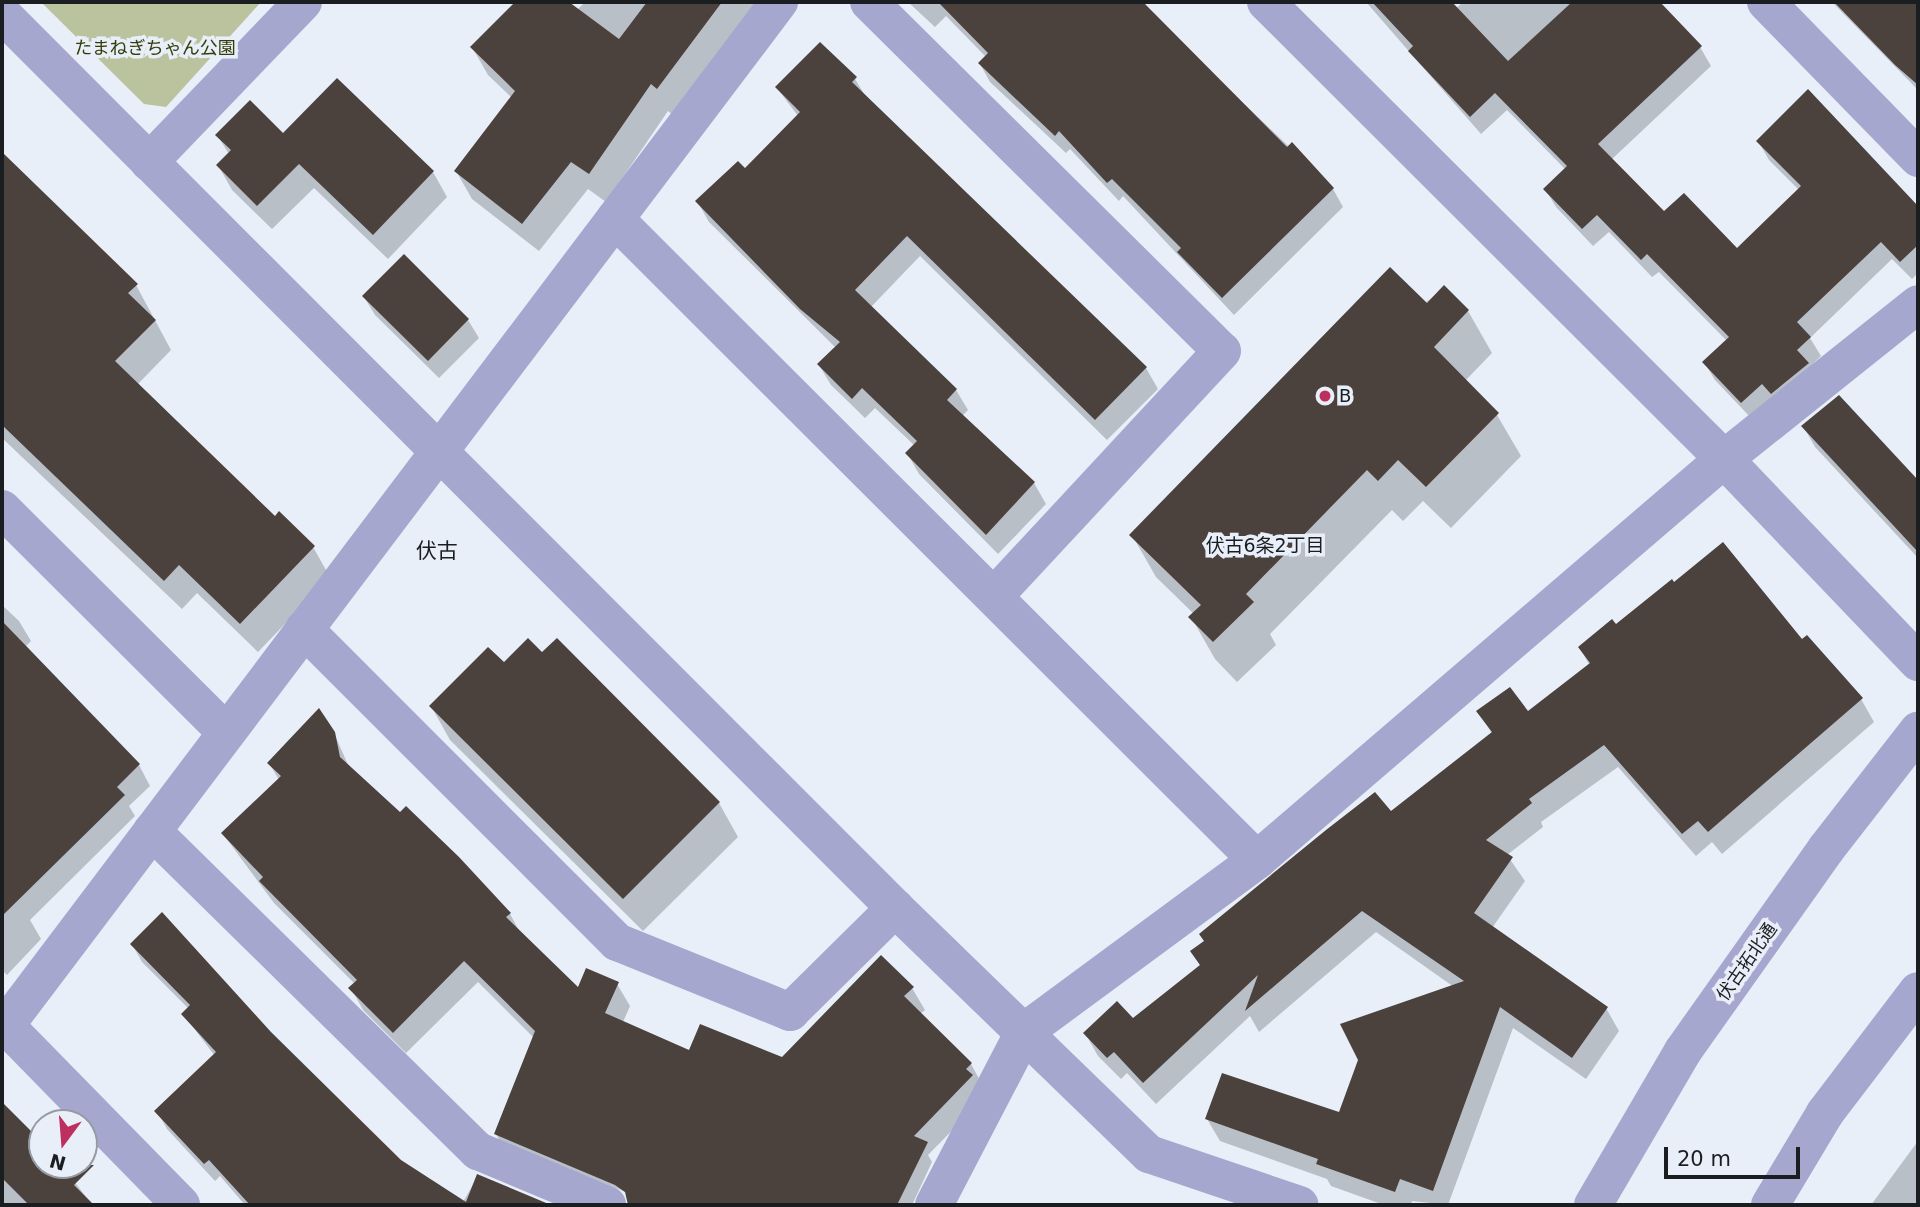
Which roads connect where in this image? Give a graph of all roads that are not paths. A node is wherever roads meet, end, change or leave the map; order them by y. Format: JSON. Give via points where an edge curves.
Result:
{"nodes":[{"id":1,"x":303,"y":2,"type":"edge"},
{"id":2,"x":779,"y":2,"type":"edge"},
{"id":3,"x":869,"y":2,"type":"edge"},
{"id":4,"x":1266,"y":2,"type":"edge"},
{"id":5,"x":1766,"y":2,"type":"edge"},
{"id":6,"x":2,"y":14,"type":"edge"},
{"id":7,"x":1918,"y":158,"type":"edge"},
{"id":8,"x":149,"y":162,"type":"junction"},
{"id":9,"x":615,"y":219,"type":"junction"},
{"id":10,"x":1918,"y":304,"type":"edge"},
{"id":11,"x":438,"y":452,"type":"junction"},
{"id":12,"x":1724,"y":458,"type":"junction"},
{"id":13,"x":2,"y":509,"type":"edge"},
{"id":14,"x":995,"y":595,"type":"junction"},
{"id":15,"x":303,"y":629,"type":"junction"},
{"id":16,"x":1918,"y":663,"type":"edge"},
{"id":17,"x":1918,"y":731,"type":"edge"},
{"id":18,"x":226,"y":733,"type":"junction"},
{"id":19,"x":152,"y":831,"type":"junction"},
{"id":20,"x":1257,"y":860,"type":"junction"},
{"id":21,"x":895,"y":908,"type":"junction"},
{"id":22,"x":1918,"y":991,"type":"edge"},
{"id":23,"x":3,"y":1026,"type":"edge"},
{"id":24,"x":1024,"y":1032,"type":"junction"},
{"id":25,"x":181,"y":1205,"type":"edge"},
{"id":26,"x":607,"y":1205,"type":"edge"},
{"id":27,"x":934,"y":1205,"type":"edge"},
{"id":28,"x":1300,"y":1205,"type":"edge"},
{"id":29,"x":1593,"y":1205,"type":"edge"},
{"id":30,"x":1770,"y":1205,"type":"edge"}],
"edges":[{"from":1,"to":8,"type":"street"},
{"from":2,"to":9,"type":"street"},
{"from":3,"to":14,"type":"street","via":[[1222,351]]},
{"from":4,"to":12,"type":"street"},
{"from":5,"to":7,"type":"street"},
{"from":6,"to":8,"type":"street"},
{"from":8,"to":11,"type":"street"},
{"from":9,"to":11,"type":"street"},
{"from":9,"to":14,"type":"street"},
{"from":10,"to":12,"type":"street"},
{"from":11,"to":15,"type":"street"},
{"from":11,"to":21,"type":"street"},
{"from":12,"to":16,"type":"street"},
{"from":12,"to":20,"type":"street"},
{"from":13,"to":18,"type":"street"},
{"from":14,"to":20,"type":"street"},
{"from":15,"to":18,"type":"street"},
{"from":15,"to":21,"type":"street","via":[[617,942],[790,1012]]},
{"from":17,"to":29,"type":"street","name":"伏古拓北通","via":[[1826,849],[1683,1051]]},
{"from":18,"to":19,"type":"street"},
{"from":19,"to":23,"type":"street"},
{"from":19,"to":26,"type":"street","via":[[478,1151]]},
{"from":20,"to":24,"type":"street"},
{"from":21,"to":24,"type":"street"},
{"from":22,"to":30,"type":"street","via":[[1825,1113]]},
{"from":23,"to":25,"type":"street"},
{"from":24,"to":27,"type":"street"},
{"from":24,"to":28,"type":"street","via":[[1149,1154]]}]}
